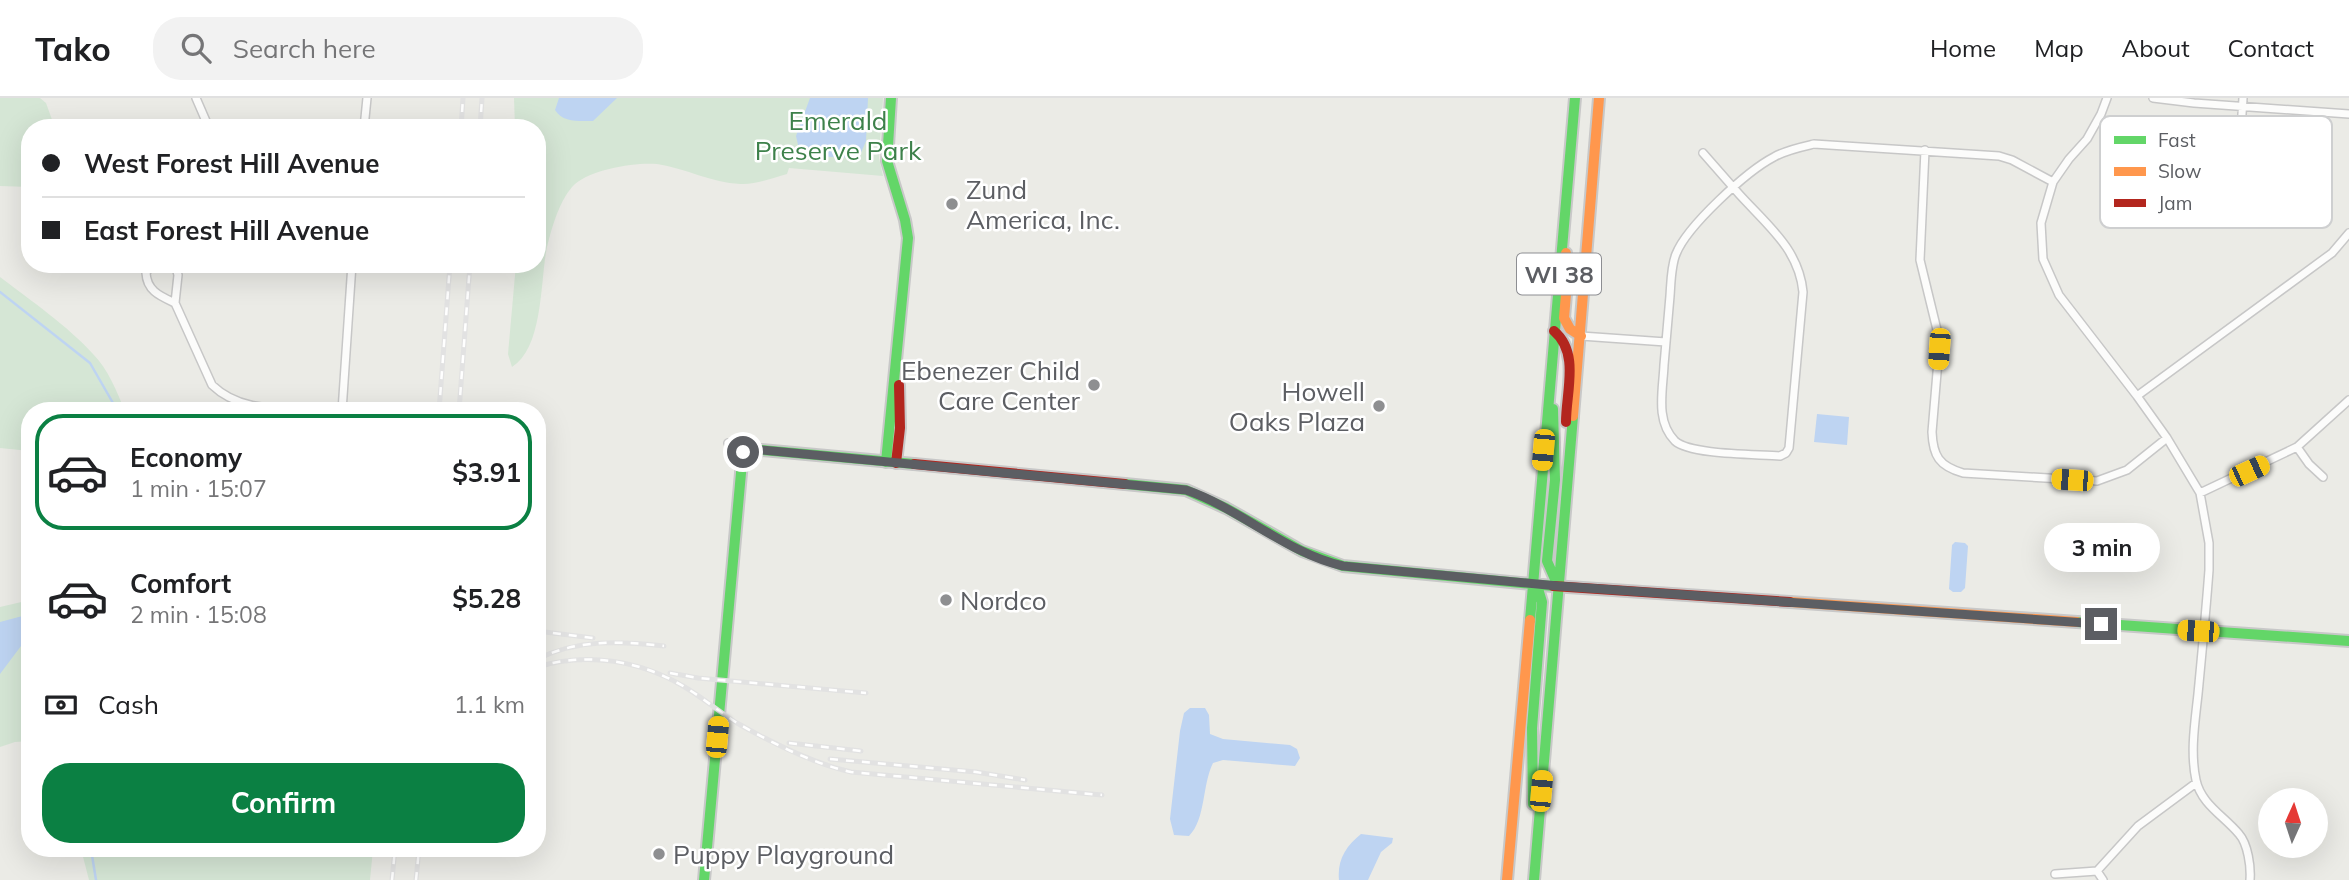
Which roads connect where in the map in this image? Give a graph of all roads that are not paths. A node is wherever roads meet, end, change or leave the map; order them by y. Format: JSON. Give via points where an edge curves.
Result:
{"nodes":[{"id":1,"x":196,"y":98,"type":"edge"},
{"id":2,"x":367,"y":98,"type":"edge"},
{"id":3,"x":891,"y":98,"type":"edge"},
{"id":4,"x":1575,"y":98,"type":"edge"},
{"id":5,"x":1599,"y":98,"type":"edge"},
{"id":6,"x":2107,"y":98,"type":"edge"},
{"id":7,"x":2153,"y":98,"type":"edge"},
{"id":8,"x":2244,"y":98,"type":"edge"},
{"id":9,"x":2243,"y":107,"type":"junction"},
{"id":10,"x":2349,"y":114,"type":"edge"},
{"id":11,"x":2242,"y":116,"type":"edge"},
{"id":12,"x":205,"y":119,"type":"edge"},
{"id":13,"x":365,"y":119,"type":"edge"},
{"id":14,"x":1925,"y":150,"type":"junction"},
{"id":15,"x":1703,"y":153,"type":"dead end"},
{"id":16,"x":2053,"y":182,"type":"junction"},
{"id":17,"x":1734,"y":188,"type":"junction"},
{"id":18,"x":1563,"y":228,"type":"junction"},
{"id":19,"x":2349,"y":233,"type":"edge"},
{"id":20,"x":146,"y":273,"type":"edge"},
{"id":21,"x":177,"y":273,"type":"edge"},
{"id":22,"x":351,"y":273,"type":"edge"},
{"id":23,"x":175,"y":303,"type":"junction"},
{"id":24,"x":1554,"y":331,"type":"junction"},
{"id":25,"x":1580,"y":335,"type":"junction"},
{"id":26,"x":1665,"y":342,"type":"junction"},
{"id":27,"x":1550,"y":370,"type":"junction"},
{"id":28,"x":2137,"y":396,"type":"junction"},
{"id":29,"x":2349,"y":400,"type":"edge"},
{"id":30,"x":237,"y":402,"type":"edge"},
{"id":31,"x":343,"y":402,"type":"edge"},
{"id":32,"x":2167,"y":438,"type":"junction"},
{"id":33,"x":728,"y":443,"type":"dead end"},
{"id":34,"x":2297,"y":447,"type":"junction"},
{"id":35,"x":743,"y":452,"type":"junction"},
{"id":36,"x":891,"y":462,"type":"junction"},
{"id":37,"x":1568,"y":464,"type":"junction"},
{"id":38,"x":2323,"y":477,"type":"dead end"},
{"id":39,"x":2200,"y":493,"type":"junction"},
{"id":40,"x":1531,"y":583,"type":"junction"},
{"id":41,"x":1558,"y":586,"type":"junction"},
{"id":42,"x":2204,"y":631,"type":"junction"},
{"id":43,"x":2349,"y":641,"type":"edge"},
{"id":44,"x":2196,"y":783,"type":"junction"},
{"id":45,"x":1536,"y":849,"type":"junction"},
{"id":46,"x":2097,"y":871,"type":"junction"},
{"id":47,"x":2055,"y":874,"type":"dead end"},
{"id":48,"x":704,"y":880,"type":"edge"},
{"id":49,"x":1507,"y":880,"type":"edge"},
{"id":50,"x":1534,"y":880,"type":"edge"},
{"id":51,"x":2103,"y":880,"type":"edge"},
{"id":52,"x":2250,"y":880,"type":"edge"}],
"edges":[{"from":1,"to":12,"type":"street"},
{"from":2,"to":13,"type":"street"},
{"from":3,"to":36,"type":"street","via":[[887,166],[907,222],[908,238],[897,369],[901,400]]},
{"from":4,"to":18,"type":"street","number":"WI 38"},
{"from":5,"to":25,"type":"street","number":"WI 38"},
{"from":6,"to":16,"type":"street","via":[[2087,139]]},
{"from":7,"to":9,"type":"street"},
{"from":8,"to":9,"type":"street"},
{"from":9,"to":10,"type":"street"},
{"from":9,"to":11,"type":"street"},
{"from":14,"to":16,"type":"street","via":[[1999,156]]},
{"from":14,"to":17,"type":"street","via":[[1814,144],[1774,157]]},
{"from":14,"to":32,"type":"street","via":[[1920,260],[1939,338],[1932,432],[1939,460],[1949,469],[1963,472],[2097,481],[2127,470]]},
{"from":15,"to":17,"type":"street"},
{"from":16,"to":28,"type":"street","via":[[2041,223],[2043,259],[2059,295]]},
{"from":17,"to":26,"type":"street","via":[[1688,233],[1675,255]]},
{"from":17,"to":26,"type":"street","via":[[1791,252],[1801,276],[1790,448],[1786,453],[1715,452],[1676,442],[1662,419]]},
{"from":18,"to":24,"type":"street","number":"WI 38"},
{"from":18,"to":25,"type":"street","via":[[1568,270],[1564,318]]},
{"from":19,"to":28,"type":"street","via":[[2332,253]]},
{"from":20,"to":23,"type":"street","via":[[150,287]]},
{"from":21,"to":23,"type":"street"},
{"from":22,"to":31,"type":"street"},
{"from":23,"to":30,"type":"street","via":[[207,376],[219,392]]},
{"from":24,"to":27,"type":"street","number":"WI 38"},
{"from":24,"to":37,"type":"street","via":[[1569,351],[1565,405]]},
{"from":25,"to":26,"type":"street"},
{"from":25,"to":37,"type":"street","number":"WI 38"},
{"from":27,"to":40,"type":"street","number":"WI 38"},
{"from":27,"to":41,"type":"street","via":[[1555,472],[1547,561]]},
{"from":28,"to":32,"type":"street"},
{"from":29,"to":34,"type":"street"},
{"from":32,"to":39,"type":"street"},
{"from":33,"to":35,"type":"street"},
{"from":34,"to":38,"type":"street"},
{"from":34,"to":39,"type":"street"},
{"from":35,"to":36,"type":"street"},
{"from":35,"to":48,"type":"street"},
{"from":36,"to":40,"type":"street","via":[[1186,490],[1329,563]]},
{"from":37,"to":41,"type":"street","number":"WI 38"},
{"from":39,"to":42,"type":"street","via":[[2209,543]]},
{"from":40,"to":41,"type":"street"},
{"from":40,"to":45,"type":"street","via":[[1542,602],[1532,728]]},
{"from":40,"to":49,"type":"street","number":"WI 38"},
{"from":41,"to":42,"type":"street"},
{"from":41,"to":45,"type":"street","number":"WI 38"},
{"from":42,"to":43,"type":"street"},
{"from":42,"to":44,"type":"street","via":[[2193,757]]},
{"from":44,"to":46,"type":"street","via":[[2138,826]]},
{"from":44,"to":52,"type":"street","via":[[2219,816],[2241,835],[2251,867]]},
{"from":45,"to":50,"type":"street","number":"WI 38"},
{"from":46,"to":47,"type":"street"},
{"from":46,"to":51,"type":"street"}]}
